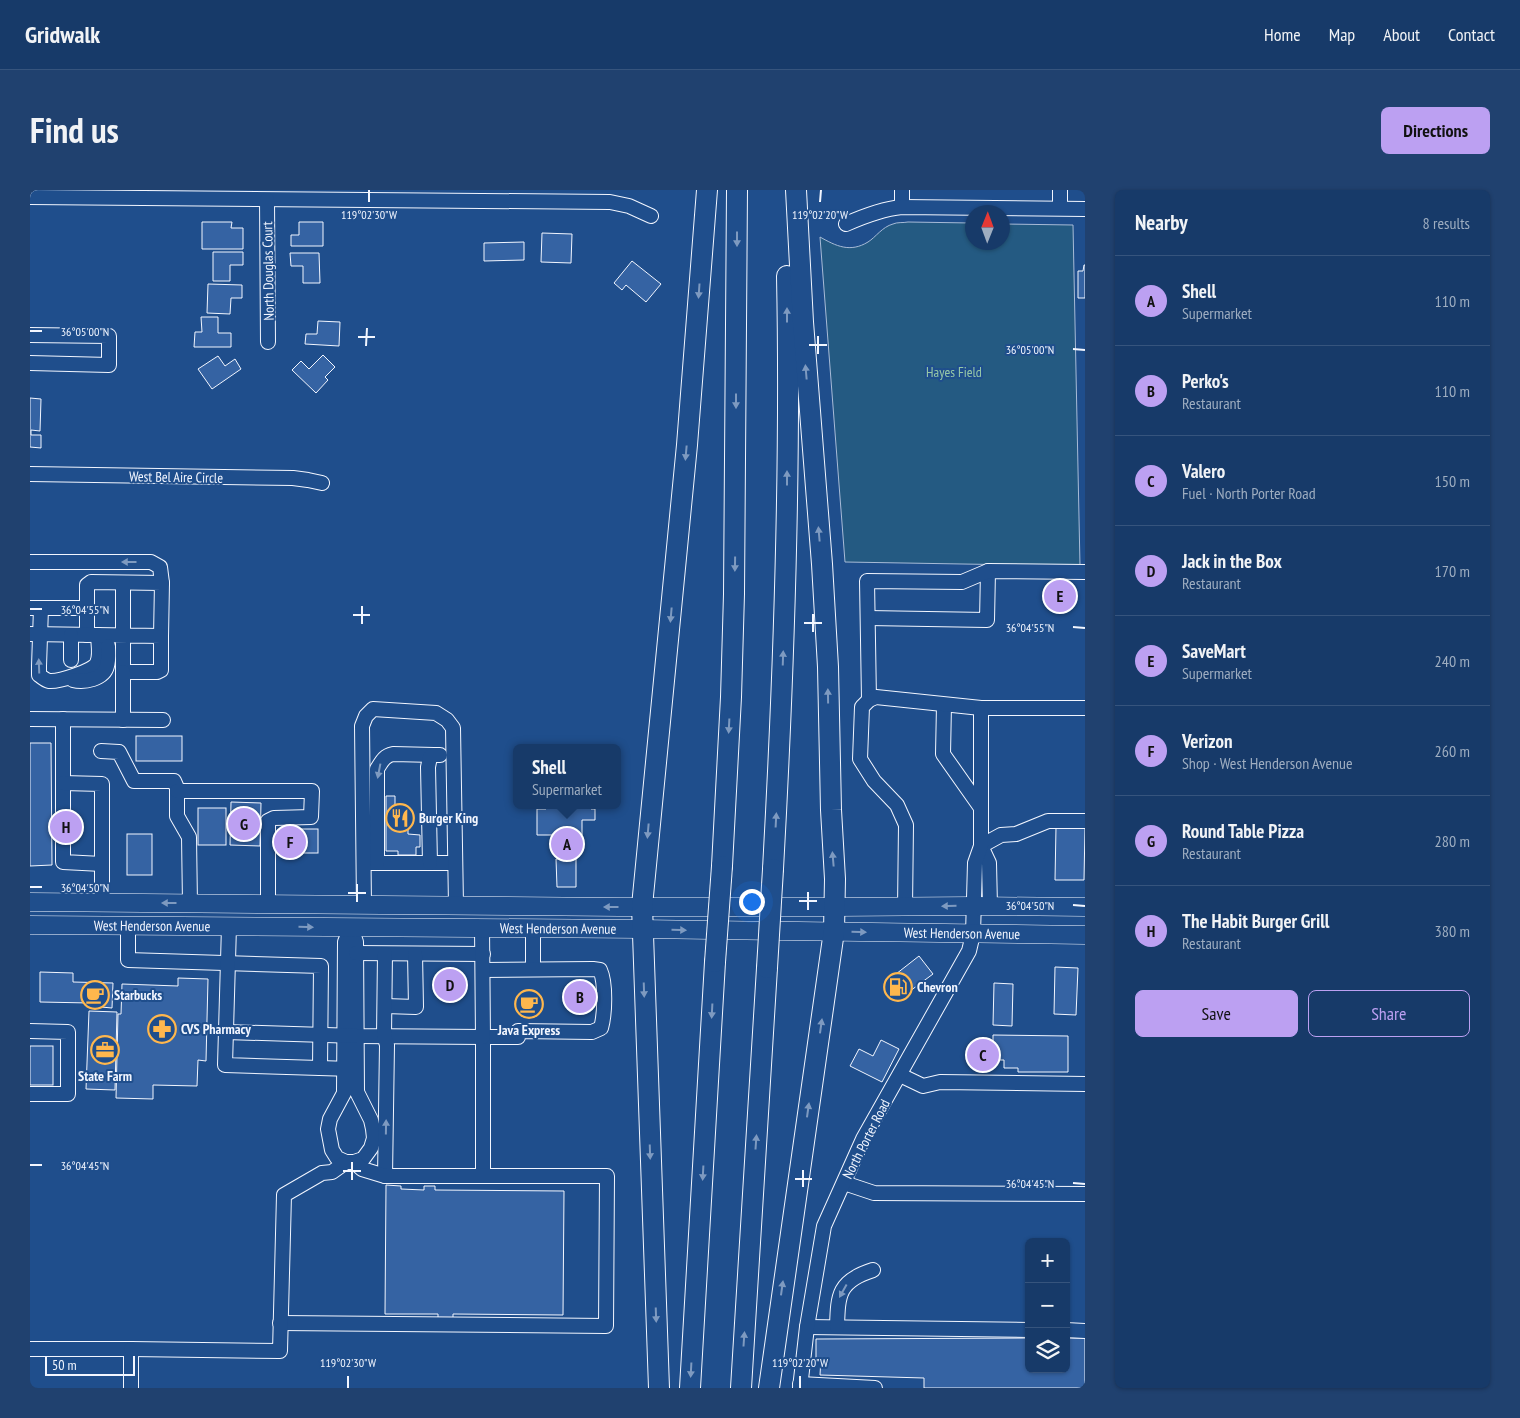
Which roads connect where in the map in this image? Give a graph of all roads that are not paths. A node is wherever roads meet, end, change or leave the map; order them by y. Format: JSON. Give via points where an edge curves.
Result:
{"nodes":[{"id":1,"x":707,"y":190,"type":"edge"},
{"id":2,"x":737,"y":190,"type":"edge"},
{"id":3,"x":785,"y":190,"type":"edge"},
{"id":4,"x":796,"y":190,"type":"edge"},
{"id":5,"x":902,"y":190,"type":"edge"},
{"id":6,"x":1060,"y":190,"type":"edge"},
{"id":7,"x":530,"y":195,"type":"edge"},
{"id":8,"x":30,"y":197,"type":"edge"},
{"id":9,"x":267,"y":200,"type":"junction"},
{"id":10,"x":902,"y":207,"type":"junction"},
{"id":11,"x":1060,"y":208,"type":"junction"},
{"id":12,"x":1085,"y":208,"type":"edge"},
{"id":13,"x":651,"y":216,"type":"dead end"},
{"id":14,"x":846,"y":224,"type":"dead end"},
{"id":15,"x":30,"y":335,"type":"edge"},
{"id":16,"x":268,"y":342,"type":"dead end"},
{"id":17,"x":30,"y":363,"type":"edge"},
{"id":18,"x":30,"y":474,"type":"edge"},
{"id":19,"x":322,"y":483,"type":"dead end"},
{"id":20,"x":30,"y":562,"type":"edge"},
{"id":21,"x":988,"y":571,"type":"junction"},
{"id":22,"x":1085,"y":572,"type":"edge"},
{"id":23,"x":123,"y":583,"type":"junction"},
{"id":24,"x":162,"y":583,"type":"junction"},
{"id":25,"x":35,"y":608,"type":"edge"},
{"id":26,"x":87,"y":608,"type":"junction"},
{"id":27,"x":868,"y":618,"type":"junction"},
{"id":28,"x":35,"y":634,"type":"edge"},
{"id":29,"x":71,"y":635,"type":"junction"},
{"id":30,"x":98,"y":635,"type":"junction"},
{"id":31,"x":123,"y":635,"type":"junction"},
{"id":32,"x":161,"y":636,"type":"junction"},
{"id":33,"x":71,"y":660,"type":"dead end"},
{"id":34,"x":123,"y":672,"type":"junction"},
{"id":35,"x":869,"y":700,"type":"junction"},
{"id":36,"x":944,"y":705,"type":"junction"},
{"id":37,"x":980,"y":708,"type":"junction"},
{"id":38,"x":1085,"y":708,"type":"edge"},
{"id":39,"x":30,"y":719,"type":"edge"},
{"id":40,"x":63,"y":719,"type":"junction"},
{"id":41,"x":123,"y":720,"type":"junction"},
{"id":42,"x":162,"y":720,"type":"dead end"},
{"id":43,"x":101,"y":751,"type":"dead end"},
{"id":44,"x":434,"y":755,"type":"junction"},
{"id":45,"x":453,"y":755,"type":"junction"},
{"id":46,"x":63,"y":783,"type":"junction"},
{"id":47,"x":177,"y":791,"type":"junction"},
{"id":48,"x":980,"y":808,"type":"junction"},
{"id":49,"x":1085,"y":822,"type":"edge"},
{"id":50,"x":980,"y":846,"type":"junction"},
{"id":51,"x":370,"y":863,"type":"junction"},
{"id":52,"x":430,"y":863,"type":"junction"},
{"id":53,"x":455,"y":863,"type":"junction"},
{"id":54,"x":102,"y":864,"type":"junction"},
{"id":55,"x":30,"y":902,"type":"edge"},
{"id":56,"x":102,"y":903,"type":"junction"},
{"id":57,"x":190,"y":904,"type":"junction"},
{"id":58,"x":268,"y":904,"type":"junction"},
{"id":59,"x":305,"y":904,"type":"junction"},
{"id":60,"x":364,"y":905,"type":"junction"},
{"id":61,"x":456,"y":905,"type":"junction"},
{"id":62,"x":642,"y":906,"type":"junction"},
{"id":63,"x":983,"y":906,"type":"junction"},
{"id":64,"x":834,"y":907,"type":"junction"},
{"id":65,"x":905,"y":907,"type":"junction"},
{"id":66,"x":1085,"y":907,"type":"edge"},
{"id":67,"x":30,"y":925,"type":"edge"},
{"id":68,"x":1085,"y":925,"type":"edge"},
{"id":69,"x":128,"y":926,"type":"junction"},
{"id":70,"x":192,"y":926,"type":"junction"},
{"id":71,"x":228,"y":926,"type":"junction"},
{"id":72,"x":351,"y":927,"type":"junction"},
{"id":73,"x":482,"y":928,"type":"junction"},
{"id":74,"x":533,"y":929,"type":"junction"},
{"id":75,"x":642,"y":929,"type":"junction"},
{"id":76,"x":834,"y":931,"type":"junction"},
{"id":77,"x":974,"y":934,"type":"junction"},
{"id":78,"x":1025,"y":934,"type":"junction"},
{"id":79,"x":1085,"y":935,"type":"edge"},
{"id":80,"x":356,"y":953,"type":"junction"},
{"id":81,"x":385,"y":954,"type":"junction"},
{"id":82,"x":415,"y":954,"type":"junction"},
{"id":83,"x":482,"y":954,"type":"junction"},
{"id":84,"x":227,"y":964,"type":"junction"},
{"id":85,"x":533,"y":969,"type":"junction"},
{"id":86,"x":483,"y":970,"type":"junction"},
{"id":87,"x":385,"y":1006,"type":"junction"},
{"id":88,"x":30,"y":1031,"type":"edge"},
{"id":89,"x":226,"y":1032,"type":"junction"},
{"id":90,"x":320,"y":1035,"type":"junction"},
{"id":91,"x":384,"y":1035,"type":"junction"},
{"id":92,"x":351,"y":1036,"type":"junction"},
{"id":93,"x":483,"y":1036,"type":"junction"},
{"id":94,"x":320,"y":1068,"type":"junction"},
{"id":95,"x":351,"y":1069,"type":"junction"},
{"id":96,"x":900,"y":1075,"type":"junction"},
{"id":97,"x":1085,"y":1084,"type":"edge"},
{"id":98,"x":30,"y":1094,"type":"edge"},
{"id":99,"x":332,"y":1150,"type":"junction"},
{"id":100,"x":350,"y":1162,"type":"junction"},
{"id":101,"x":322,"y":1173,"type":"junction"},
{"id":102,"x":385,"y":1176,"type":"junction"},
{"id":103,"x":483,"y":1176,"type":"junction"},
{"id":104,"x":844,"y":1183,"type":"junction"},
{"id":105,"x":1085,"y":1194,"type":"edge"},
{"id":106,"x":873,"y":1270,"type":"dead end"},
{"id":107,"x":280,"y":1322,"type":"junction"},
{"id":108,"x":806,"y":1327,"type":"junction"},
{"id":109,"x":837,"y":1327,"type":"junction"},
{"id":110,"x":1025,"y":1330,"type":"edge"},
{"id":111,"x":1070,"y":1330,"type":"edge"},
{"id":112,"x":1085,"y":1330,"type":"edge"},
{"id":113,"x":30,"y":1349,"type":"edge"},
{"id":114,"x":131,"y":1349,"type":"junction"},
{"id":115,"x":800,"y":1386,"type":"edge"},
{"id":116,"x":131,"y":1388,"type":"edge"},
{"id":117,"x":659,"y":1388,"type":"edge"},
{"id":118,"x":690,"y":1388,"type":"edge"},
{"id":119,"x":741,"y":1388,"type":"edge"},
{"id":120,"x":769,"y":1388,"type":"edge"},
{"id":121,"x":875,"y":1388,"type":"edge"}],
"edges":[{"from":1,"to":62,"type":"highway","one_way":true,"via":[[686,455]]},
{"from":2,"to":118,"type":"highway","one_way":true,"bridge":true,"via":[[731,697]]},
{"from":119,"to":3,"type":"highway","one_way":true,"bridge":true,"via":[[782,688],[787,515]]},
{"from":64,"to":4,"type":"highway","one_way":true,"via":[[826,628]]},
{"from":5,"to":10,"type":"street"},
{"from":6,"to":11,"type":"street"},
{"from":7,"to":9,"type":"street"},
{"from":7,"to":13,"type":"street","via":[[610,202]]},
{"from":8,"to":9,"type":"street"},
{"from":9,"to":16,"type":"street","name":"North Douglas Court"},
{"from":10,"to":11,"type":"street"},
{"from":10,"to":14,"type":"street","via":[[875,212]]},
{"from":11,"to":12,"type":"street"},
{"from":15,"to":17,"type":"street","via":[[109,336],[109,364]]},
{"from":18,"to":19,"type":"street","name":"West Bel Aire Circle","via":[[293,478]]},
{"from":24,"to":20,"type":"street","one_way":true,"via":[[160,567],[151,562]]},
{"from":21,"to":22,"type":"street"},
{"from":21,"to":27,"type":"street","via":[[962,582],[866,581]]},
{"from":21,"to":27,"type":"street","via":[[987,620]]},
{"from":23,"to":24,"type":"street"},
{"from":23,"to":26,"type":"street","via":[[91,582],[87,585]]},
{"from":23,"to":31,"type":"street"},
{"from":24,"to":32,"type":"street"},
{"from":25,"to":26,"type":"street"},
{"from":25,"to":28,"type":"street"},
{"from":26,"to":30,"type":"street"},
{"from":27,"to":35,"type":"street"},
{"from":28,"to":29,"type":"street"},
{"from":30,"to":28,"type":"street","one_way":true,"via":[[98,662],[94,668],[50,681],[39,675]]},
{"from":29,"to":30,"type":"street"},
{"from":29,"to":33,"type":"street"},
{"from":30,"to":31,"type":"street"},
{"from":31,"to":32,"type":"street"},
{"from":31,"to":34,"type":"street"},
{"from":32,"to":34,"type":"street","via":[[161,670]]},
{"from":34,"to":41,"type":"street"},
{"from":35,"to":36,"type":"street","via":[[876,697]]},
{"from":35,"to":65,"type":"street","via":[[862,707],[860,759],[874,780],[897,804],[906,825]]},
{"from":36,"to":37,"type":"street"},
{"from":36,"to":48,"type":"street","via":[[943,754]]},
{"from":37,"to":38,"type":"street"},
{"from":37,"to":48,"type":"street"},
{"from":39,"to":40,"type":"street"},
{"from":40,"to":41,"type":"street"},
{"from":40,"to":46,"type":"street"},
{"from":41,"to":42,"type":"street"},
{"from":43,"to":47,"type":"street","via":[[119,752],[134,781],[174,781]]},
{"from":44,"to":45,"type":"street"},
{"from":44,"to":51,"type":"street","one_way":true,"via":[[393,754],[382,760],[377,769]]},
{"from":44,"to":52,"type":"street","via":[[430,757],[428,767]]},
{"from":45,"to":51,"type":"street","via":[[453,728],[436,713],[372,709],[366,716],[362,726]]},
{"from":45,"to":53,"type":"street"},
{"from":46,"to":54,"type":"street","via":[[63,862]]},
{"from":46,"to":54,"type":"street","via":[[102,784]]},
{"from":47,"to":57,"type":"street","via":[[177,816],[189,837]]},
{"from":47,"to":58,"type":"street","via":[[312,791],[311,817],[268,821]]},
{"from":48,"to":50,"type":"street"},
{"from":49,"to":50,"type":"street","via":[[1048,821],[1016,834],[1001,835]]},
{"from":50,"to":63,"type":"street","name":"North Porter Road","via":[[989,863]]},
{"from":51,"to":52,"type":"street"},
{"from":51,"to":60,"type":"street"},
{"from":52,"to":53,"type":"street"},
{"from":53,"to":61,"type":"street"},
{"from":54,"to":56,"type":"street"},
{"from":55,"to":56,"type":"main road","name":"West Henderson Avenue"},
{"from":57,"to":56,"type":"main road","name":"West Henderson Avenue","one_way":true},
{"from":57,"to":58,"type":"main road","name":"West Henderson Avenue"},
{"from":58,"to":59,"type":"main road","name":"West Henderson Avenue"},
{"from":59,"to":60,"type":"main road","name":"West Henderson Avenue"},
{"from":59,"to":70,"type":"main road","via":[[297,914],[217,916]]},
{"from":60,"to":61,"type":"main road","name":"West Henderson Avenue"},
{"from":62,"to":61,"type":"main road","name":"West Henderson Avenue","one_way":true},
{"from":61,"to":72,"type":"main road","via":[[445,915],[365,915],[354,920]]},
{"from":62,"to":64,"type":"main road","name":"West Henderson Avenue"},
{"from":62,"to":75,"type":"highway"},
{"from":63,"to":65,"type":"main road","name":"West Henderson Avenue","one_way":true},
{"from":63,"to":66,"type":"main road","name":"West Henderson Avenue"},
{"from":63,"to":77,"type":"street","name":"North Porter Road"},
{"from":64,"to":65,"type":"main road","name":"West Henderson Avenue"},
{"from":64,"to":76,"type":"highway"},
{"from":67,"to":69,"type":"main road","name":"West Henderson Avenue"},
{"from":68,"to":78,"type":"main road","via":[[1044,926]]},
{"from":69,"to":70,"type":"main road","name":"West Henderson Avenue"},
{"from":69,"to":84,"type":"street","via":[[128,960]]},
{"from":70,"to":71,"type":"main road","name":"West Henderson Avenue"},
{"from":71,"to":72,"type":"main road","name":"West Henderson Avenue","one_way":true},
{"from":71,"to":84,"type":"street"},
{"from":72,"to":73,"type":"main road","name":"West Henderson Avenue"},
{"from":72,"to":80,"type":"street"},
{"from":72,"to":92,"type":"street","via":[[345,942]]},
{"from":73,"to":74,"type":"main road","name":"West Henderson Avenue"},
{"from":73,"to":83,"type":"street"},
{"from":74,"to":75,"type":"main road","name":"West Henderson Avenue"},
{"from":74,"to":85,"type":"street"},
{"from":75,"to":76,"type":"main road","name":"West Henderson Avenue","one_way":true},
{"from":75,"to":117,"type":"highway","one_way":true},
{"from":76,"to":77,"type":"main road","name":"West Henderson Avenue","one_way":true},
{"from":120,"to":76,"type":"highway","one_way":true},
{"from":77,"to":78,"type":"main road","name":"West Henderson Avenue"},
{"from":77,"to":96,"type":"street","name":"North Porter Road","via":[[969,951]]},
{"from":78,"to":79,"type":"main road","name":"West Henderson Avenue"},
{"from":80,"to":81,"type":"street"},
{"from":80,"to":92,"type":"street"},
{"from":81,"to":82,"type":"street"},
{"from":81,"to":87,"type":"street"},
{"from":82,"to":83,"type":"street"},
{"from":82,"to":87,"type":"street","via":[[416,1007]]},
{"from":83,"to":86,"type":"street"},
{"from":84,"to":89,"type":"street"},
{"from":84,"to":90,"type":"street","via":[[321,966]]},
{"from":85,"to":86,"type":"street"},
{"from":85,"to":93,"type":"street","via":[[600,970],[604,1018],[601,1028],[592,1032],[518,1030],[518,1037]]},
{"from":86,"to":93,"type":"street"},
{"from":87,"to":91,"type":"street"},
{"from":88,"to":98,"type":"street","via":[[68,1032],[68,1094]]},
{"from":89,"to":90,"type":"street"},
{"from":89,"to":94,"type":"street","via":[[225,1066]]},
{"from":90,"to":92,"type":"street"},
{"from":90,"to":94,"type":"street"},
{"from":91,"to":92,"type":"street"},
{"from":91,"to":93,"type":"street"},
{"from":102,"to":91,"type":"street","one_way":true,"via":[[387,1045]]},
{"from":92,"to":95,"type":"street"},
{"from":93,"to":103,"type":"street"},
{"from":94,"to":95,"type":"street"},
{"from":95,"to":99,"type":"street","via":[[344,1093],[330,1119],[328,1128]]},
{"from":95,"to":100,"type":"street","via":[[357,1092],[371,1120],[374,1138],[363,1159]]},
{"from":96,"to":97,"type":"street","via":[[923,1086],[940,1082]]},
{"from":96,"to":104,"type":"street","name":"North Porter Road"},
{"from":99,"to":100,"type":"street","via":[[337,1158]]},
{"from":99,"to":101,"type":"street"},
{"from":100,"to":101,"type":"street","via":[[332,1172]]},
{"from":100,"to":102,"type":"street"},
{"from":101,"to":107,"type":"street","via":[[284,1195]]},
{"from":102,"to":103,"type":"street"},
{"from":103,"to":107,"type":"street","via":[[607,1176],[606,1326]]},
{"from":104,"to":105,"type":"street","via":[[874,1192]]},
{"from":104,"to":108,"type":"street","name":"North Porter Road","via":[[824,1226]]},
{"from":106,"to":109,"type":"street","one_way":true,"via":[[853,1278],[841,1291]]},
{"from":107,"to":114,"type":"street","via":[[280,1351]]},
{"from":108,"to":109,"type":"street"},
{"from":108,"to":115,"type":"street","name":"North Porter Road"},
{"from":109,"to":110,"type":"street"},
{"from":111,"to":112,"type":"street"},
{"from":113,"to":114,"type":"street"},
{"from":114,"to":116,"type":"street"},
{"from":115,"to":121,"type":"street"}]}
